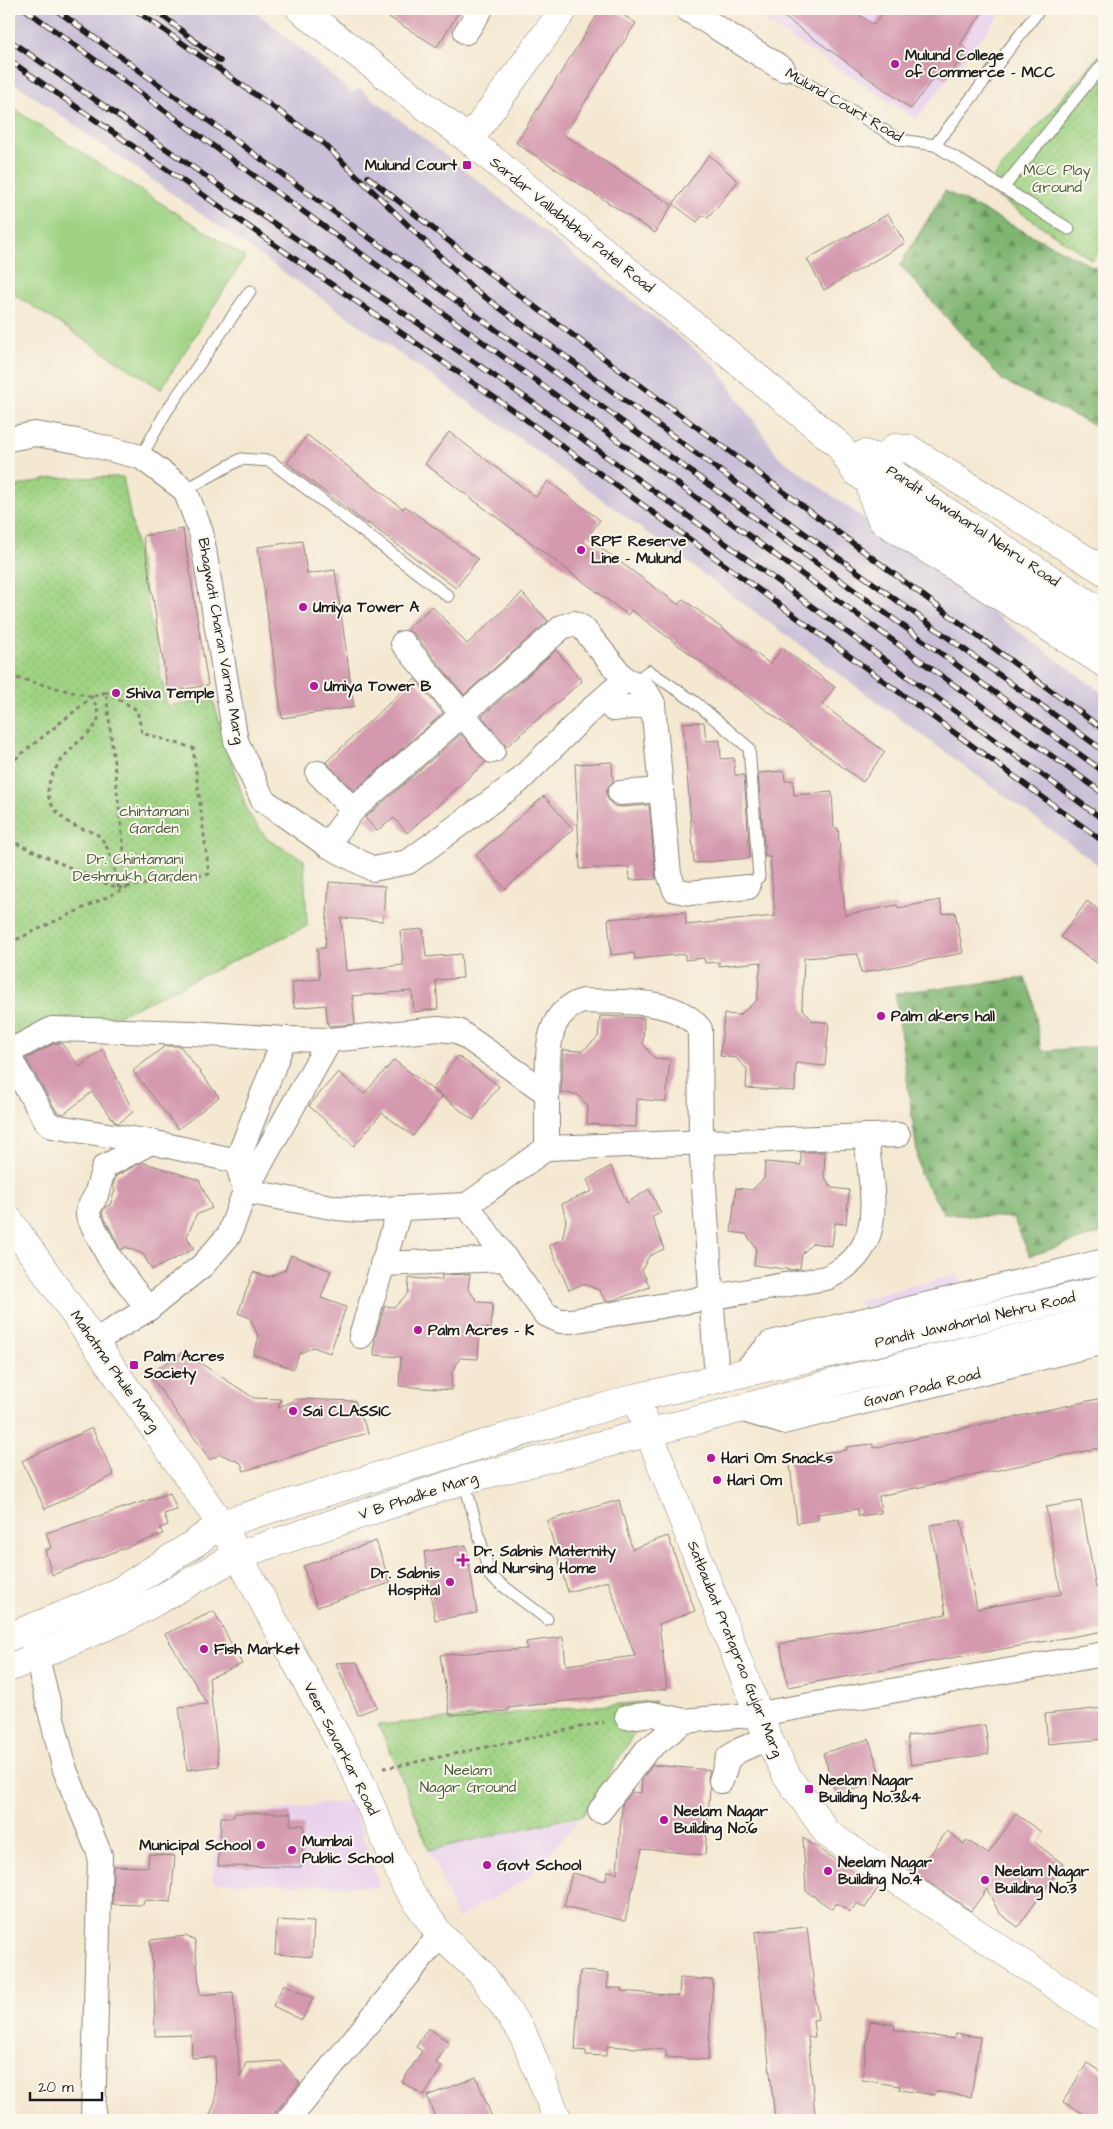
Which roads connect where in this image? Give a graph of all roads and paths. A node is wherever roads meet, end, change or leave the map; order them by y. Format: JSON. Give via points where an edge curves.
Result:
{"nodes":[{"id":1,"x":481,"y":9,"type":"edge"},
{"id":2,"x":564,"y":9,"type":"edge"},
{"id":3,"x":687,"y":9,"type":"edge"},
{"id":4,"x":1040,"y":9,"type":"edge"},
{"id":5,"x":315,"y":13,"type":"edge"},
{"id":6,"x":714,"y":16,"type":"edge"},
{"id":7,"x":466,"y":32,"type":"dead end"},
{"id":8,"x":1104,"y":63,"type":"edge"},
{"id":9,"x":783,"y":69,"type":"joint"},
{"id":10,"x":469,"y":140,"type":"junction"},
{"id":11,"x":935,"y":146,"type":"junction"},
{"id":12,"x":1003,"y":188,"type":"junction"},
{"id":13,"x":1069,"y":229,"type":"dead end"},
{"id":14,"x":250,"y":291,"type":"dead end"},
{"id":15,"x":9,"y":438,"type":"edge"},
{"id":16,"x":141,"y":457,"type":"junction"},
{"id":17,"x":875,"y":473,"type":"junction"},
{"id":18,"x":185,"y":490,"type":"junction"},
{"id":19,"x":1104,"y":571,"type":"edge"},
{"id":20,"x":448,"y":596,"type":"dead end"},
{"id":21,"x":1104,"y":614,"type":"edge"},
{"id":22,"x":1104,"y":638,"type":"edge"},
{"id":23,"x":403,"y":643,"type":"dead end"},
{"id":24,"x":1104,"y":663,"type":"edge"},
{"id":25,"x":9,"y":676,"type":"edge"},
{"id":26,"x":630,"y":681,"type":"junction"},
{"id":27,"x":106,"y":692,"type":"junction"},
{"id":28,"x":92,"y":697,"type":"junction"},
{"id":29,"x":645,"y":705,"type":"junction"},
{"id":30,"x":613,"y":709,"type":"dead end"},
{"id":31,"x":463,"y":715,"type":"junction"},
{"id":32,"x":493,"y":751,"type":"dead end"},
{"id":33,"x":9,"y":764,"type":"edge"},
{"id":34,"x":318,"y":773,"type":"dead end"},
{"id":35,"x":653,"y":791,"type":"junction"},
{"id":36,"x":620,"y":793,"type":"dead end"},
{"id":37,"x":353,"y":810,"type":"junction"},
{"id":38,"x":9,"y":840,"type":"edge"},
{"id":39,"x":327,"y":845,"type":"junction"},
{"id":40,"x":128,"y":887,"type":"junction"},
{"id":41,"x":748,"y":887,"type":"joint"},
{"id":42,"x":119,"y":888,"type":"junction"},
{"id":43,"x":9,"y":943,"type":"edge"},
{"id":44,"x":284,"y":1039,"type":"junction"},
{"id":45,"x":330,"y":1040,"type":"junction"},
{"id":46,"x":547,"y":1093,"type":"junction"},
{"id":47,"x":898,"y":1134,"type":"dead end"},
{"id":48,"x":866,"y":1136,"type":"junction"},
{"id":49,"x":702,"y":1141,"type":"junction"},
{"id":50,"x":152,"y":1142,"type":"junction"},
{"id":51,"x":548,"y":1148,"type":"junction"},
{"id":52,"x":237,"y":1161,"type":"junction"},
{"id":53,"x":245,"y":1191,"type":"junction"},
{"id":54,"x":467,"y":1205,"type":"junction"},
{"id":55,"x":400,"y":1208,"type":"junction"},
{"id":56,"x":9,"y":1220,"type":"edge"},
{"id":57,"x":505,"y":1259,"type":"junction"},
{"id":58,"x":1104,"y":1261,"type":"edge"},
{"id":59,"x":382,"y":1264,"type":"junction"},
{"id":60,"x":1097,"y":1291,"type":"edge"},
{"id":61,"x":711,"y":1296,"type":"junction"},
{"id":62,"x":148,"y":1309,"type":"junction"},
{"id":63,"x":1102,"y":1327,"type":"edge"},
{"id":64,"x":361,"y":1336,"type":"dead end"},
{"id":65,"x":95,"y":1341,"type":"junction"},
{"id":66,"x":846,"y":1350,"type":"joint"},
{"id":67,"x":729,"y":1377,"type":"junction"},
{"id":68,"x":847,"y":1379,"type":"joint"},
{"id":69,"x":635,"y":1398,"type":"junction"},
{"id":70,"x":740,"y":1410,"type":"junction"},
{"id":71,"x":650,"y":1432,"type":"junction"},
{"id":72,"x":464,"y":1480,"type":"junction"},
{"id":73,"x":220,"y":1524,"type":"junction"},
{"id":74,"x":238,"y":1555,"type":"junction"},
{"id":75,"x":547,"y":1619,"type":"dead end"},
{"id":76,"x":19,"y":1633,"type":"edge"},
{"id":77,"x":1104,"y":1654,"type":"edge"},
{"id":78,"x":35,"y":1658,"type":"junction"},
{"id":79,"x":9,"y":1668,"type":"edge"},
{"id":80,"x":627,"y":1717,"type":"joint"},
{"id":81,"x":684,"y":1721,"type":"junction"},
{"id":82,"x":764,"y":1726,"type":"junction"},
{"id":83,"x":355,"y":1770,"type":"junction"},
{"id":84,"x":721,"y":1781,"type":"dead end"},
{"id":85,"x":600,"y":1811,"type":"dead end"},
{"id":86,"x":440,"y":1935,"type":"junction"},
{"id":87,"x":1104,"y":2018,"type":"edge"},
{"id":88,"x":94,"y":2120,"type":"edge"},
{"id":89,"x":288,"y":2120,"type":"edge"},
{"id":90,"x":558,"y":2120,"type":"edge"}],
"edges":[{"from":1,"to":7,"type":"street"},
{"from":2,"to":10,"type":"main road"},
{"from":3,"to":6,"type":"street","name":"Mulund Court Road"},
{"from":4,"to":11,"type":"lane"},
{"from":5,"to":10,"type":"main road","name":"Sardar Vallabhbhai Patel Road"},
{"from":6,"to":9,"type":"street","name":"Mulund Court Road"},
{"from":8,"to":12,"type":"lane"},
{"from":9,"to":11,"type":"lane","name":"Mulund Court Road","via":[[900,140]]},
{"from":10,"to":17,"type":"main road","name":"Sardar Vallabhbhai Patel Road","via":[[839,445],[855,471]]},
{"from":11,"to":12,"type":"lane"},
{"from":12,"to":13,"type":"lane"},
{"from":14,"to":16,"type":"lane","via":[[166,412]]},
{"from":15,"to":16,"type":"street","via":[[35,434]]},
{"from":16,"to":18,"type":"street"},
{"from":17,"to":19,"type":"main road","via":[[895,448],[909,450]]},
{"from":17,"to":21,"type":"main road","name":"Pandit Jawaharlal Nehru Road","via":[[927,499]]},
{"from":17,"to":22,"type":"main road","name":"Pandit Jawaharlal Nehru Road","via":[[916,515]]},
{"from":17,"to":24,"type":"main road","via":[[871,497],[882,520]]},
{"from":18,"to":20,"type":"lane","via":[[241,459],[270,461]]},
{"from":18,"to":39,"type":"street","name":"Bhagwati Charan Varma Marg","via":[[201,532],[236,741],[262,800]]},
{"from":23,"to":31,"type":"street"},
{"from":25,"to":28,"type":"path"},
{"from":26,"to":29,"type":"street","via":[[648,691]]},
{"from":26,"to":31,"type":"street","via":[[583,628],[574,623],[567,624]]},
{"from":26,"to":39,"type":"street","name":"Bhagwati Charan Varma Marg","via":[[587,713],[519,781],[408,862],[374,869]]},
{"from":26,"to":41,"type":"lane","via":[[649,671],[695,702],[749,748],[759,877]]},
{"from":27,"to":28,"type":"path"},
{"from":27,"to":40,"type":"path"},
{"from":27,"to":40,"type":"path","via":[[137,710],[142,733],[193,748],[209,874]]},
{"from":28,"to":33,"type":"path"},
{"from":28,"to":42,"type":"path","via":[[98,719],[60,762],[48,790],[50,802],[59,814],[73,825],[100,836],[110,856]]},
{"from":29,"to":30,"type":"street"},
{"from":29,"to":35,"type":"street"},
{"from":31,"to":32,"type":"street"},
{"from":31,"to":37,"type":"street"},
{"from":34,"to":37,"type":"street"},
{"from":35,"to":36,"type":"street"},
{"from":35,"to":41,"type":"street","via":[[675,890],[690,893]]},
{"from":37,"to":39,"type":"street"},
{"from":38,"to":42,"type":"path"},
{"from":40,"to":42,"type":"path"},
{"from":40,"to":43,"type":"path"},
{"from":44,"to":45,"type":"street"},
{"from":44,"to":50,"type":"street","via":[[52,1029],[9,1052],[46,1121],[52,1126]]},
{"from":44,"to":52,"type":"street"},
{"from":45,"to":46,"type":"street","via":[[438,1029],[458,1031]]},
{"from":45,"to":53,"type":"street"},
{"from":46,"to":49,"type":"street","via":[[550,1036],[557,1018],[571,1004],[583,1001],[659,1005],[692,1019],[700,1029]]},
{"from":46,"to":51,"type":"street"},
{"from":47,"to":48,"type":"street"},
{"from":48,"to":49,"type":"street"},
{"from":48,"to":61,"type":"street","via":[[873,1216],[871,1231],[853,1260],[826,1278]]},
{"from":49,"to":51,"type":"street"},
{"from":49,"to":61,"type":"street"},
{"from":50,"to":52,"type":"street"},
{"from":50,"to":62,"type":"street","via":[[104,1168],[88,1210],[109,1256]]},
{"from":51,"to":54,"type":"street"},
{"from":52,"to":53,"type":"street"},
{"from":53,"to":55,"type":"street","via":[[337,1208]]},
{"from":53,"to":62,"type":"street","via":[[229,1235],[203,1265]]},
{"from":54,"to":55,"type":"street"},
{"from":54,"to":57,"type":"street"},
{"from":55,"to":59,"type":"street"},
{"from":56,"to":65,"type":"main road","name":"Mahatma Phule Marg"},
{"from":57,"to":59,"type":"street"},
{"from":57,"to":61,"type":"street","via":[[545,1314],[560,1321]]},
{"from":58,"to":67,"type":"street","via":[[771,1343]]},
{"from":59,"to":64,"type":"street"},
{"from":60,"to":66,"type":"main road","name":"Pandit Jawaharlal Nehru Road"},
{"from":61,"to":67,"type":"street"},
{"from":62,"to":65,"type":"street"},
{"from":63,"to":68,"type":"main road","name":"Pandit Jawaharlal Nehru Road"},
{"from":63,"to":70,"type":"street","name":"Gavan Pada Road","via":[[783,1422]]},
{"from":65,"to":73,"type":"main road","name":"Mahatma Phule Marg"},
{"from":66,"to":67,"type":"main road","name":"V B Phadke Marg"},
{"from":67,"to":69,"type":"main road","name":"V B Phadke Marg"},
{"from":68,"to":70,"type":"main road","name":"V B Phadke Marg"},
{"from":69,"to":71,"type":"main road","name":"Satbaubat Prataprao Gujar Marg"},
{"from":69,"to":73,"type":"main road","name":"V B Phadke Marg"},
{"from":70,"to":71,"type":"main road","name":"V B Phadke Marg"},
{"from":71,"to":72,"type":"main road","name":"V B Phadke Marg"},
{"from":71,"to":82,"type":"main road","name":"Satbaubat Prataprao Gujar Marg"},
{"from":72,"to":74,"type":"main road","name":"V B Phadke Marg"},
{"from":72,"to":75,"type":"lane","via":[[490,1576]]},
{"from":73,"to":74,"type":"main road","name":"Veer Savarkar Road"},
{"from":73,"to":76,"type":"main road","name":"V B Phadke Marg","via":[[113,1595]]},
{"from":74,"to":78,"type":"main road","name":"V B Phadke Marg","via":[[126,1618]]},
{"from":74,"to":83,"type":"main road","name":"Veer Savarkar Road"},
{"from":76,"to":78,"type":"street"},
{"from":77,"to":82,"type":"street"},
{"from":78,"to":79,"type":"main road","name":"V B Phadke Marg"},
{"from":78,"to":88,"type":"street","via":[[65,1770],[100,1855]]},
{"from":80,"to":81,"type":"street","via":[[653,1714]]},
{"from":80,"to":83,"type":"path","via":[[397,1766]]},
{"from":81,"to":82,"type":"street"},
{"from":81,"to":85,"type":"street","via":[[646,1751]]},
{"from":82,"to":84,"type":"street","via":[[728,1758]]},
{"from":82,"to":87,"type":"main road","name":"Satbaubat Prataprao Gujar Marg","via":[[787,1776],[828,1834]]},
{"from":83,"to":86,"type":"main road","name":"Veer Savarkar Road","via":[[406,1886]]},
{"from":86,"to":89,"type":"street"},
{"from":86,"to":90,"type":"main road","name":"Veer Savarkar Road","via":[[481,1973],[523,2034]]}]}
